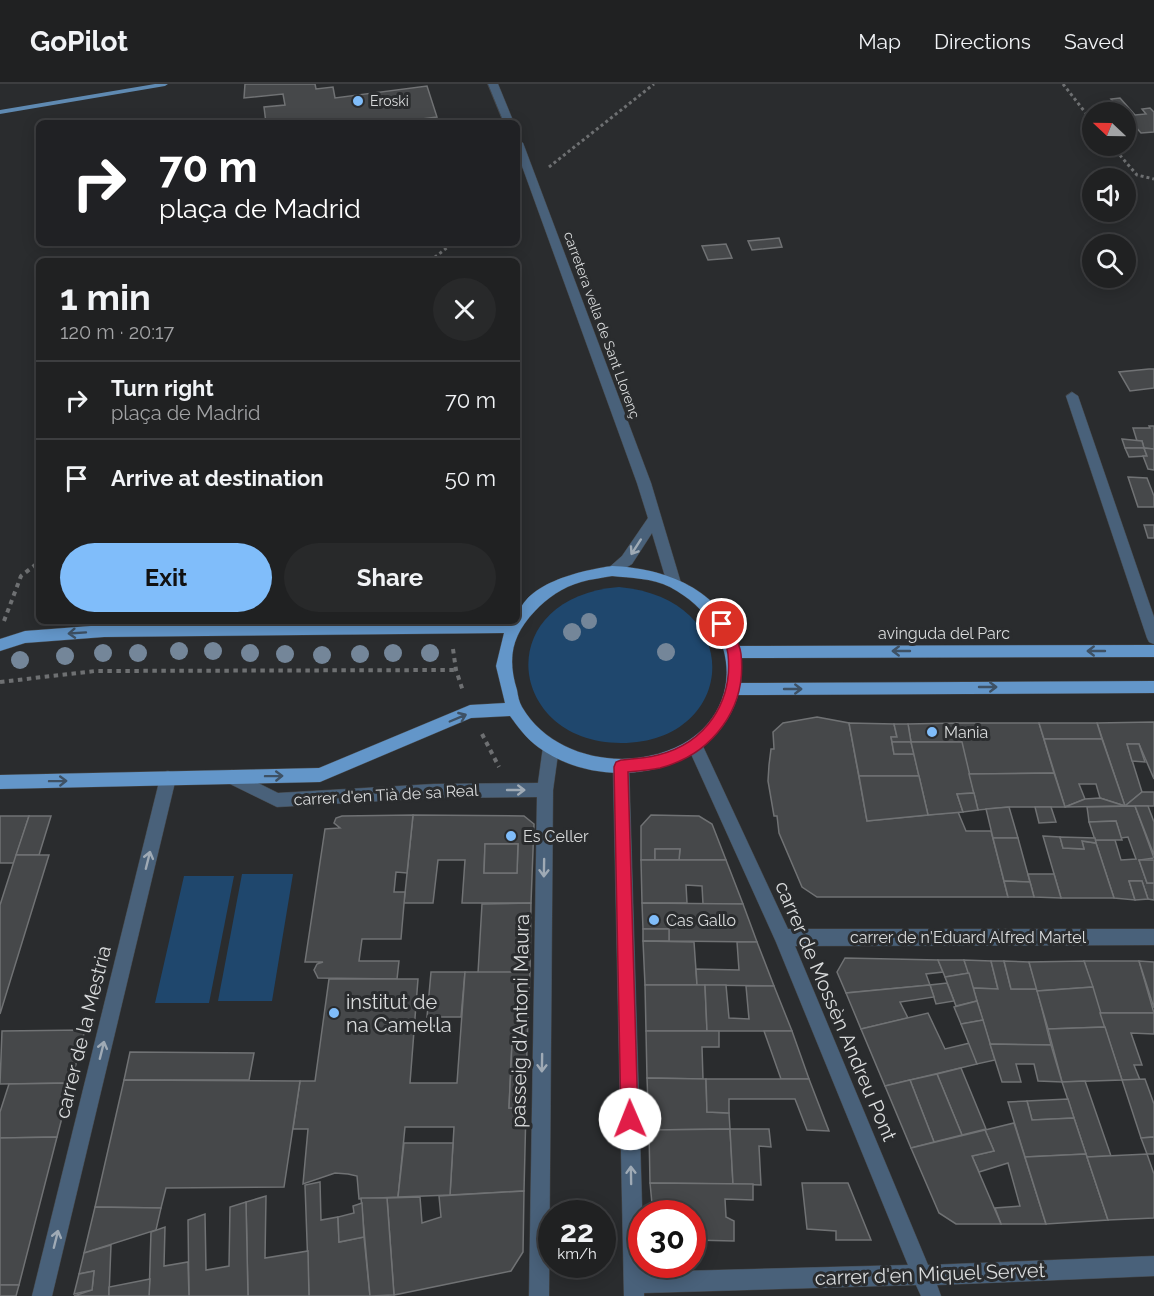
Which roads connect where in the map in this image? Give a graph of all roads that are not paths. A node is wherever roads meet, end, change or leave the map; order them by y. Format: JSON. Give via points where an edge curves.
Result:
{"nodes":[{"id":1,"x":493,"y":84,"type":"edge"},
{"id":2,"x":508,"y":120,"type":"edge"},
{"id":3,"x":520,"y":148,"type":"edge"},
{"id":4,"x":1072,"y":396,"type":"dead end"},
{"id":5,"x":655,"y":518,"type":"junction"},
{"id":6,"x":612,"y":571,"type":"junction"},
{"id":7,"x":674,"y":583,"type":"junction"},
{"id":8,"x":520,"y":619,"type":"edge"},
{"id":9,"x":515,"y":624,"type":"edge"},
{"id":10,"x":513,"y":627,"type":"junction"},
{"id":11,"x":1154,"y":638,"type":"edge"},
{"id":12,"x":0,"y":645,"type":"edge"},
{"id":13,"x":1154,"y":651,"type":"edge"},
{"id":14,"x":734,"y":652,"type":"junction"},
{"id":15,"x":1154,"y":687,"type":"edge"},
{"id":16,"x":735,"y":689,"type":"junction"},
{"id":17,"x":514,"y":709,"type":"junction"},
{"id":18,"x":695,"y":745,"type":"junction"},
{"id":19,"x":551,"y":747,"type":"junction"},
{"id":20,"x":621,"y":767,"type":"junction"},
{"id":21,"x":232,"y":777,"type":"junction"},
{"id":22,"x":168,"y":778,"type":"junction"},
{"id":23,"x":0,"y":782,"type":"edge"},
{"id":24,"x":545,"y":790,"type":"junction"},
{"id":25,"x":1154,"y":937,"type":"edge"},
{"id":26,"x":783,"y":938,"type":"junction"},
{"id":27,"x":1154,"y":1266,"type":"edge"},
{"id":28,"x":923,"y":1275,"type":"junction"},
{"id":29,"x":634,"y":1290,"type":"edge"},
{"id":30,"x":42,"y":1296,"type":"edge"},
{"id":31,"x":539,"y":1296,"type":"edge"},
{"id":32,"x":930,"y":1296,"type":"edge"}],
"edges":[{"from":1,"to":2,"type":"street"},
{"from":3,"to":5,"type":"street","name":"carretera vella de Sant Llorenç"},
{"from":4,"to":11,"type":"street"},
{"from":5,"to":6,"type":"street","one_way":true,"via":[[627,560]]},
{"from":5,"to":7,"type":"street","name":"carretera vella de Sant Llorenç"},
{"from":6,"to":7,"type":"main road","via":[[644,573]]},
{"from":6,"to":8,"type":"main road","via":[[572,579],[537,598]]},
{"from":7,"to":14,"type":"main road","via":[[702,600],[722,624]]},
{"from":9,"to":10,"type":"main road"},
{"from":10,"to":12,"type":"main road","one_way":true,"via":[[104,631],[25,637]]},
{"from":10,"to":17,"type":"main road","via":[[503,668]]},
{"from":13,"to":14,"type":"main road","name":"avinguda del Parc","one_way":true},
{"from":14,"to":16,"type":"main road"},
{"from":16,"to":15,"type":"main road","one_way":true},
{"from":16,"to":18,"type":"main road","via":[[721,720]]},
{"from":17,"to":19,"type":"main road","via":[[530,730]]},
{"from":21,"to":17,"type":"main road","name":"carrer d'en Tià de sa Real","one_way":true,"via":[[320,775],[470,712]]},
{"from":18,"to":20,"type":"main road","via":[[660,761]]},
{"from":18,"to":26,"type":"street","name":"carrer de Mossèn Andreu Pont"},
{"from":19,"to":20,"type":"main road","via":[[584,761]]},
{"from":19,"to":24,"type":"street","name":"passeig d'Antoni Maura"},
{"from":29,"to":20,"type":"street","one_way":true},
{"from":21,"to":22,"type":"main road","name":"carrer d'en Tià de sa Real"},
{"from":21,"to":24,"type":"street","name":"carrer d'en Tià de sa Real","one_way":true,"via":[[277,800],[435,791]]},
{"from":23,"to":22,"type":"main road","name":"carrer d'en Tià de sa Real","one_way":true},
{"from":30,"to":22,"type":"street","name":"carrer de la Mestria","one_way":true},
{"from":24,"to":31,"type":"street","name":"passeig d'Antoni Maura","one_way":true},
{"from":25,"to":26,"type":"street","name":"carrer de n'Eduard Alfred Martel"},
{"from":26,"to":28,"type":"street","name":"carrer de Mossèn Andreu Pont"},
{"from":27,"to":28,"type":"street","name":"carrer d'en Miquel Servet"},
{"from":28,"to":29,"type":"street","name":"carrer d'en Miquel Servet"},
{"from":28,"to":32,"type":"street","name":"carrer de Mossèn Andreu Pont"}]}
